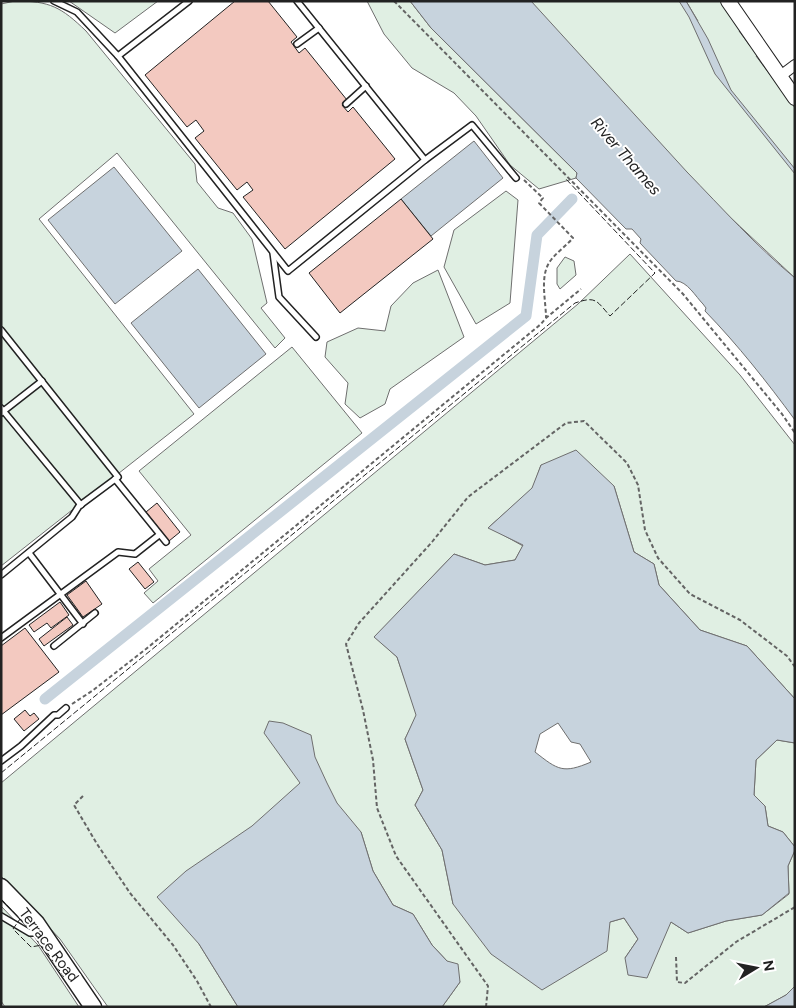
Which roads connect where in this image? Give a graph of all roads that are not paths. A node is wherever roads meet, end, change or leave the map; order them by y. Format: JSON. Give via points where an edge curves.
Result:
{"nodes":[{"id":1,"x":54,"y":1,"type":"edge"},
{"id":2,"x":190,"y":1,"type":"edge"},
{"id":3,"x":297,"y":1,"type":"edge"},
{"id":4,"x":728,"y":1,"type":"edge"},
{"id":5,"x":319,"y":28,"type":"junction"},
{"id":6,"x":296,"y":44,"type":"dead end"},
{"id":7,"x":118,"y":56,"type":"junction"},
{"id":8,"x":795,"y":65,"type":"edge"},
{"id":9,"x":780,"y":77,"type":"junction"},
{"id":10,"x":366,"y":86,"type":"junction"},
{"id":11,"x":795,"y":98,"type":"edge"},
{"id":12,"x":346,"y":104,"type":"dead end"},
{"id":13,"x":425,"y":160,"type":"junction"},
{"id":14,"x":516,"y":178,"type":"road end"},
{"id":15,"x":273,"y":252,"type":"junction"},
{"id":16,"x":1,"y":330,"type":"edge"},
{"id":17,"x":316,"y":337,"type":"dead end"},
{"id":18,"x":42,"y":381,"type":"junction"},
{"id":19,"x":2,"y":411,"type":"edge"},
{"id":20,"x":116,"y":479,"type":"junction"},
{"id":21,"x":81,"y":504,"type":"junction"},
{"id":22,"x":160,"y":535,"type":"junction"},
{"id":23,"x":166,"y":542,"type":"dead end"},
{"id":24,"x":29,"y":553,"type":"junction"},
{"id":25,"x":1,"y":575,"type":"edge"},
{"id":26,"x":60,"y":594,"type":"junction"},
{"id":27,"x":96,"y":614,"type":"dead end"},
{"id":28,"x":82,"y":624,"type":"junction"},
{"id":29,"x":1,"y":638,"type":"edge"},
{"id":30,"x":54,"y":646,"type":"dead end"},
{"id":31,"x":66,"y":708,"type":"road end"},
{"id":32,"x":1,"y":761,"type":"edge"},
{"id":33,"x":1,"y":887,"type":"edge"},
{"id":34,"x":1,"y":916,"type":"edge"},
{"id":35,"x":44,"y":934,"type":"junction"},
{"id":36,"x":93,"y":1007,"type":"edge"}],
"edges":[{"from":1,"to":7,"type":"lane","via":[[77,12]]},
{"from":2,"to":7,"type":"lane"},
{"from":3,"to":5,"type":"lane"},
{"from":4,"to":9,"type":"street"},
{"from":5,"to":6,"type":"lane"},
{"from":5,"to":10,"type":"lane"},
{"from":7,"to":15,"type":"lane"},
{"from":8,"to":9,"type":"street"},
{"from":9,"to":11,"type":"street"},
{"from":10,"to":12,"type":"lane"},
{"from":10,"to":13,"type":"lane"},
{"from":13,"to":14,"type":"lane","via":[[472,125]]},
{"from":13,"to":15,"type":"lane","via":[[288,271]]},
{"from":15,"to":17,"type":"lane","via":[[279,297]]},
{"from":16,"to":18,"type":"lane"},
{"from":18,"to":19,"type":"lane"},
{"from":18,"to":20,"type":"lane","via":[[118,477]]},
{"from":19,"to":21,"type":"lane"},
{"from":20,"to":21,"type":"lane"},
{"from":20,"to":22,"type":"lane"},
{"from":21,"to":24,"type":"lane","via":[[72,517]]},
{"from":22,"to":23,"type":"lane"},
{"from":22,"to":26,"type":"lane","via":[[135,554],[118,552]]},
{"from":24,"to":25,"type":"lane"},
{"from":24,"to":26,"type":"lane"},
{"from":26,"to":28,"type":"lane"},
{"from":26,"to":29,"type":"lane"},
{"from":27,"to":28,"type":"lane"},
{"from":28,"to":30,"type":"lane"},
{"from":31,"to":32,"type":"lane"},
{"from":33,"to":35,"type":"main road","name":"Terrace Road"},
{"from":34,"to":35,"type":"lane","via":[[30,933]]},
{"from":35,"to":36,"type":"main road","name":"Terrace Road"}]}
